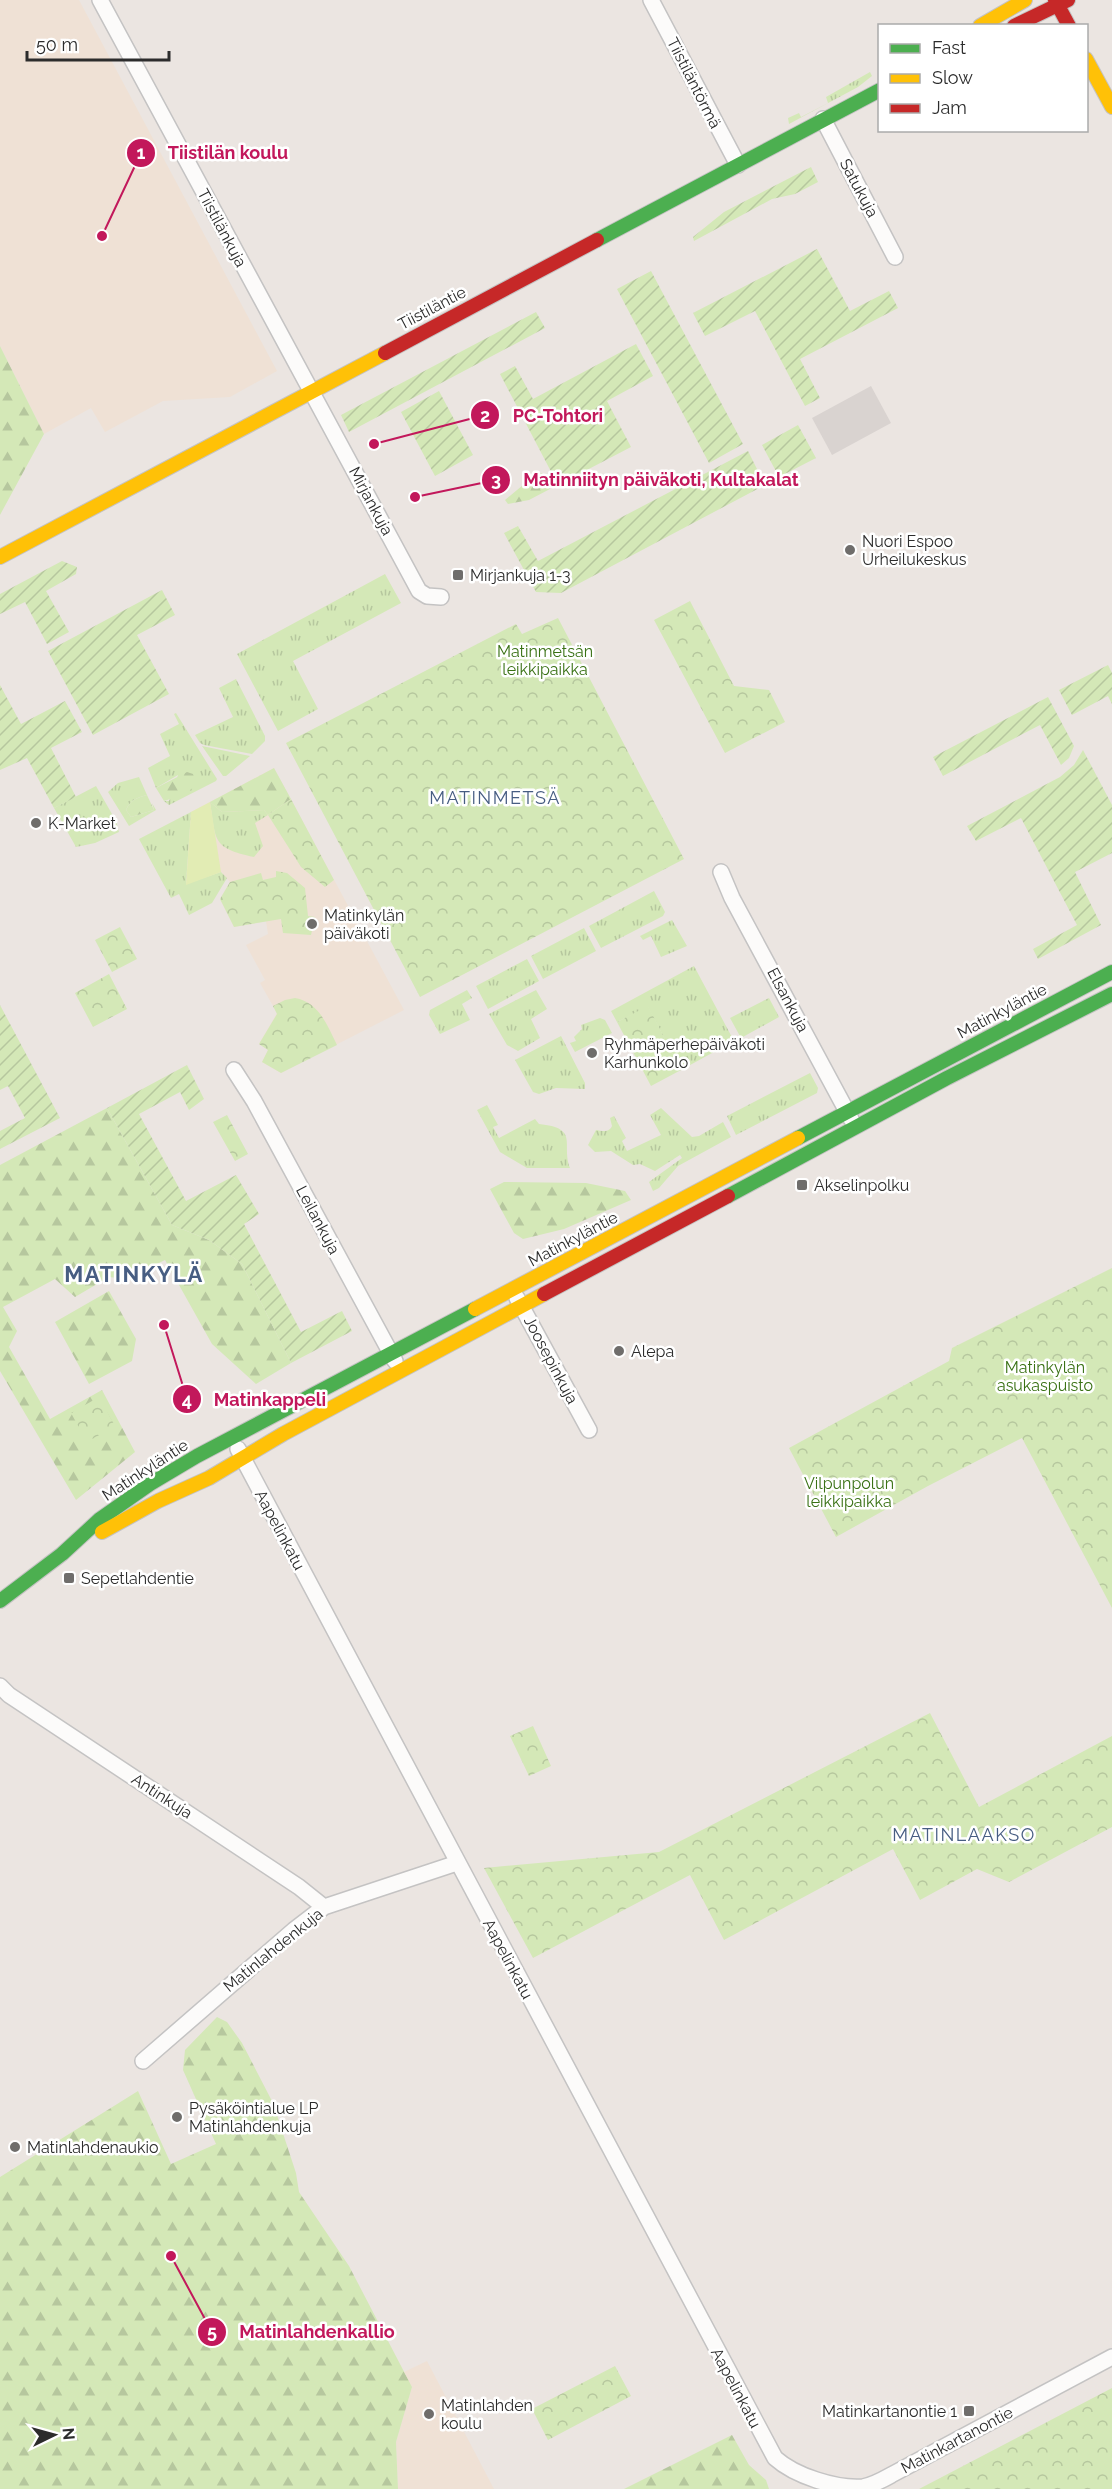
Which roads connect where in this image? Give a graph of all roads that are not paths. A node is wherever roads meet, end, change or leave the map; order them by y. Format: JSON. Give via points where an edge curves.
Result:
{"nodes":[{"id":1,"x":100,"y":0,"type":"edge"},
{"id":2,"x":651,"y":0,"type":"edge"},
{"id":3,"x":1025,"y":0,"type":"edge"},
{"id":4,"x":1060,"y":2,"type":"edge"},
{"id":5,"x":983,"y":24,"type":"edge"},
{"id":6,"x":1018,"y":24,"type":"edge"},
{"id":7,"x":1068,"y":24,"type":"edge"},
{"id":8,"x":1088,"y":63,"type":"edge"},
{"id":9,"x":878,"y":91,"type":"edge"},
{"id":10,"x":1112,"y":107,"type":"edge"},
{"id":11,"x":823,"y":119,"type":"junction"},
{"id":12,"x":738,"y":165,"type":"junction"},
{"id":13,"x":896,"y":257,"type":"dead end"},
{"id":14,"x":311,"y":391,"type":"junction"},
{"id":15,"x":0,"y":557,"type":"edge"},
{"id":16,"x":441,"y":597,"type":"dead end"},
{"id":17,"x":721,"y":872,"type":"dead end"},
{"id":18,"x":1112,"y":972,"type":"edge"},
{"id":19,"x":1112,"y":994,"type":"edge"},
{"id":20,"x":234,"y":1070,"type":"dead end"},
{"id":21,"x":847,"y":1111,"type":"junction"},
{"id":22,"x":855,"y":1127,"type":"junction"},
{"id":23,"x":513,"y":1290,"type":"junction"},
{"id":24,"x":522,"y":1306,"type":"junction"},
{"id":25,"x":390,"y":1353,"type":"junction"},
{"id":26,"x":401,"y":1371,"type":"junction"},
{"id":27,"x":589,"y":1430,"type":"dead end"},
{"id":28,"x":232,"y":1437,"type":"junction"},
{"id":29,"x":243,"y":1459,"type":"junction"},
{"id":30,"x":62,"y":1554,"type":"junction"},
{"id":31,"x":0,"y":1601,"type":"edge"},
{"id":32,"x":0,"y":1686,"type":"edge"},
{"id":33,"x":457,"y":1863,"type":"junction"},
{"id":34,"x":324,"y":1907,"type":"junction"},
{"id":35,"x":143,"y":2061,"type":"dead end"},
{"id":36,"x":1112,"y":2357,"type":"edge"},
{"id":37,"x":795,"y":2471,"type":"joint"}],
"edges":[{"from":1,"to":14,"type":"street","name":"Tiistilänkuja"},
{"from":2,"to":12,"type":"street","name":"Tiistiläntörmä"},
{"from":3,"to":5,"type":"main road"},
{"from":4,"to":6,"type":"main road"},
{"from":4,"to":7,"type":"main road"},
{"from":8,"to":10,"type":"main road"},
{"from":9,"to":11,"type":"main road","name":"Tiistiläntie"},
{"from":11,"to":12,"type":"main road","name":"Tiistiläntie"},
{"from":11,"to":13,"type":"street","name":"Satukuja"},
{"from":12,"to":14,"type":"main road","name":"Tiistiläntie"},
{"from":14,"to":15,"type":"main road","name":"Tiistiläntie"},
{"from":14,"to":16,"type":"street","name":"Mirjankuja","via":[[419,591]]},
{"from":17,"to":21,"type":"street","name":"Elsankuja"},
{"from":18,"to":21,"type":"main road","name":"Matinkyläntie"},
{"from":19,"to":22,"type":"main road","name":"Matinkyläntie"},
{"from":20,"to":25,"type":"street","name":"Leilankuja"},
{"from":21,"to":22,"type":"street","name":"Elsankuja"},
{"from":21,"to":23,"type":"main road","name":"Matinkyläntie"},
{"from":22,"to":24,"type":"main road","name":"Matinkyläntie"},
{"from":23,"to":24,"type":"street","name":"Joosepinkuja"},
{"from":23,"to":25,"type":"main road","name":"Matinkyläntie"},
{"from":24,"to":26,"type":"main road","name":"Matinkyläntie"},
{"from":24,"to":27,"type":"street","name":"Joosepinkuja"},
{"from":25,"to":26,"type":"street","name":"Leilankuja"},
{"from":25,"to":28,"type":"main road","name":"Matinkyläntie"},
{"from":26,"to":29,"type":"main road","name":"Matinkyläntie"},
{"from":28,"to":29,"type":"street","name":"Aapelinkatu"},
{"from":28,"to":30,"type":"main road","name":"Matinkyläntie","via":[[150,1484]]},
{"from":29,"to":30,"type":"main road","name":"Matinkyläntie"},
{"from":29,"to":33,"type":"street","name":"Aapelinkatu"},
{"from":30,"to":31,"type":"main road","name":"Matinkyläntie"},
{"from":32,"to":34,"type":"street","name":"Antinkuja"},
{"from":33,"to":34,"type":"street","name":"Matinlahdenkuja"},
{"from":33,"to":37,"type":"street","name":"Aapelinkatu","via":[[768,2447],[785,2467]]},
{"from":34,"to":35,"type":"street","name":"Matinlahdenkuja"},
{"from":36,"to":37,"type":"street","name":"Matinkartanontie","via":[[865,2487],[849,2487]]}]}
